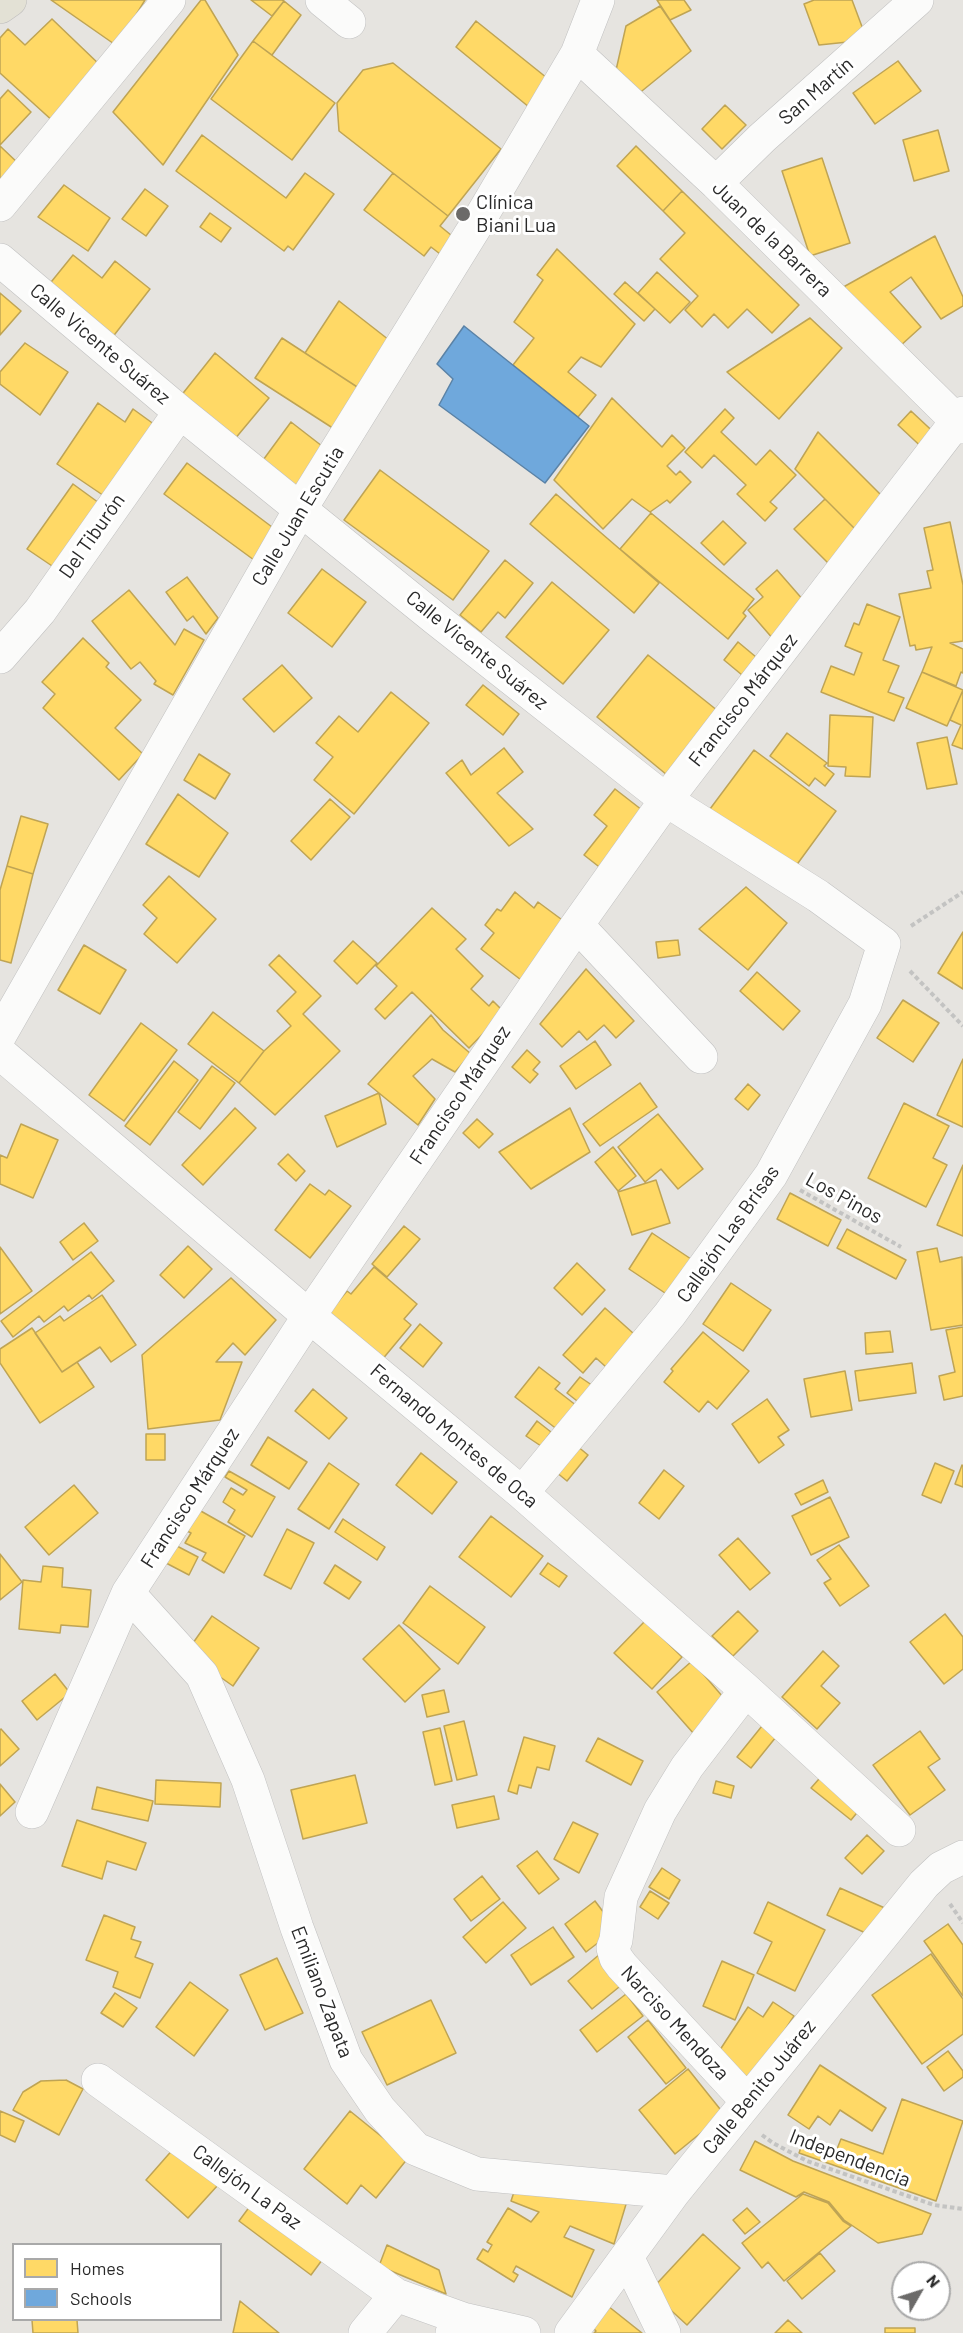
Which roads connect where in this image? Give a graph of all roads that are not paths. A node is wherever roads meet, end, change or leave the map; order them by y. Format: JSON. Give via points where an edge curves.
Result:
{"nodes":[{"id":1,"x":10,"y":0,"type":"edge"},
{"id":2,"x":169,"y":0,"type":"edge"},
{"id":3,"x":322,"y":0,"type":"edge"},
{"id":4,"x":598,"y":0,"type":"edge"},
{"id":5,"x":917,"y":0,"type":"edge"},
{"id":6,"x":0,"y":7,"type":"edge"},
{"id":7,"x":349,"y":22,"type":"dead end"},
{"id":8,"x":577,"y":54,"type":"junction"},
{"id":9,"x":716,"y":183,"type":"junction"},
{"id":10,"x":0,"y":205,"type":"edge"},
{"id":11,"x":0,"y":260,"type":"edge"},
{"id":12,"x":180,"y":412,"type":"junction"},
{"id":13,"x":961,"y":420,"type":"edge"},
{"id":14,"x":301,"y":508,"type":"junction"},
{"id":15,"x":0,"y":657,"type":"edge"},
{"id":16,"x":666,"y":800,"type":"junction"},
{"id":17,"x":577,"y":925,"type":"junction"},
{"id":18,"x":884,"y":944,"type":"joint"},
{"id":19,"x":0,"y":1035,"type":"edge"},
{"id":20,"x":0,"y":1053,"type":"edge"},
{"id":21,"x":701,"y":1058,"type":"dead end"},
{"id":22,"x":309,"y":1316,"type":"junction"},
{"id":23,"x":522,"y":1493,"type":"junction"},
{"id":24,"x":128,"y":1593,"type":"junction"},
{"id":25,"x":746,"y":1690,"type":"junction"},
{"id":26,"x":32,"y":1812,"type":"dead end"},
{"id":27,"x":898,"y":1830,"type":"dead end"},
{"id":28,"x":963,"y":1857,"type":"edge"},
{"id":29,"x":98,"y":2080,"type":"dead end"},
{"id":30,"x":741,"y":2108,"type":"junction"},
{"id":31,"x":674,"y":2192,"type":"junction"},
{"id":32,"x":627,"y":2258,"type":"junction"},
{"id":33,"x":396,"y":2295,"type":"junction"},
{"id":34,"x":458,"y":2326,"type":"edge"},
{"id":35,"x":365,"y":2333,"type":"edge"},
{"id":36,"x":524,"y":2333,"type":"edge"},
{"id":37,"x":571,"y":2333,"type":"edge"},
{"id":38,"x":664,"y":2333,"type":"edge"}],
"edges":[{"from":1,"to":6,"type":"main road"},
{"from":2,"to":10,"type":"street"},
{"from":3,"to":7,"type":"street"},
{"from":4,"to":8,"type":"street","name":"Calle Juan Escutia"},
{"from":5,"to":9,"type":"street","name":"San Martín"},
{"from":8,"to":9,"type":"street","name":"Juan de la Barrera"},
{"from":8,"to":14,"type":"street","name":"Calle Juan Escutia"},
{"from":9,"to":13,"type":"street","name":"Juan de la Barrera"},
{"from":11,"to":12,"type":"street","name":"Calle Vicente Suárez"},
{"from":12,"to":14,"type":"street","name":"Calle Vicente Suárez"},
{"from":12,"to":15,"type":"street","name":"Del Tiburón","via":[[40,611]]},
{"from":13,"to":16,"type":"street","name":"Francisco Márquez"},
{"from":14,"to":16,"type":"street","name":"Calle Vicente Suárez"},
{"from":14,"to":19,"type":"street","name":"Calle Juan Escutia"},
{"from":16,"to":17,"type":"street","name":"Francisco Márquez"},
{"from":16,"to":18,"type":"street","name":"Calle Vicente Suárez","via":[[818,896]]},
{"from":17,"to":21,"type":"street"},
{"from":17,"to":22,"type":"street","name":"Francisco Márquez"},
{"from":18,"to":23,"type":"street","name":"Callejón Las Brisas","via":[[865,1004],[771,1175],[670,1314]]},
{"from":20,"to":22,"type":"street","name":"Fernando Montes de Oca"},
{"from":22,"to":23,"type":"street","name":"Fernando Montes de Oca"},
{"from":22,"to":24,"type":"street","name":"Francisco Márquez"},
{"from":23,"to":25,"type":"street","name":"Fernando Montes de Oca"},
{"from":24,"to":26,"type":"street","name":"Francisco Márquez"},
{"from":24,"to":31,"type":"street","name":"Emiliano Zapata","via":[[202,1675],[248,1780],[346,2060],[380,2110],[416,2149],[477,2174]]},
{"from":25,"to":27,"type":"street","name":"Fernando Montes de Oca"},
{"from":25,"to":30,"type":"street","name":"Narciso Mendoza","via":[[687,1767],[660,1811],[621,1897],[613,1948],[622,1966]]},
{"from":28,"to":30,"type":"street","name":"Calle Benito Juárez","via":[[941,1868],[924,1884]]},
{"from":29,"to":33,"type":"street","name":"Callejón La Paz"},
{"from":30,"to":31,"type":"street","name":"Calle Benito Juárez"},
{"from":31,"to":32,"type":"street","name":"Calle Benito Juárez"},
{"from":32,"to":37,"type":"street","name":"Calle Benito Juárez"},
{"from":32,"to":38,"type":"street"},
{"from":33,"to":34,"type":"street"},
{"from":33,"to":35,"type":"street"},
{"from":34,"to":36,"type":"street"}]}
